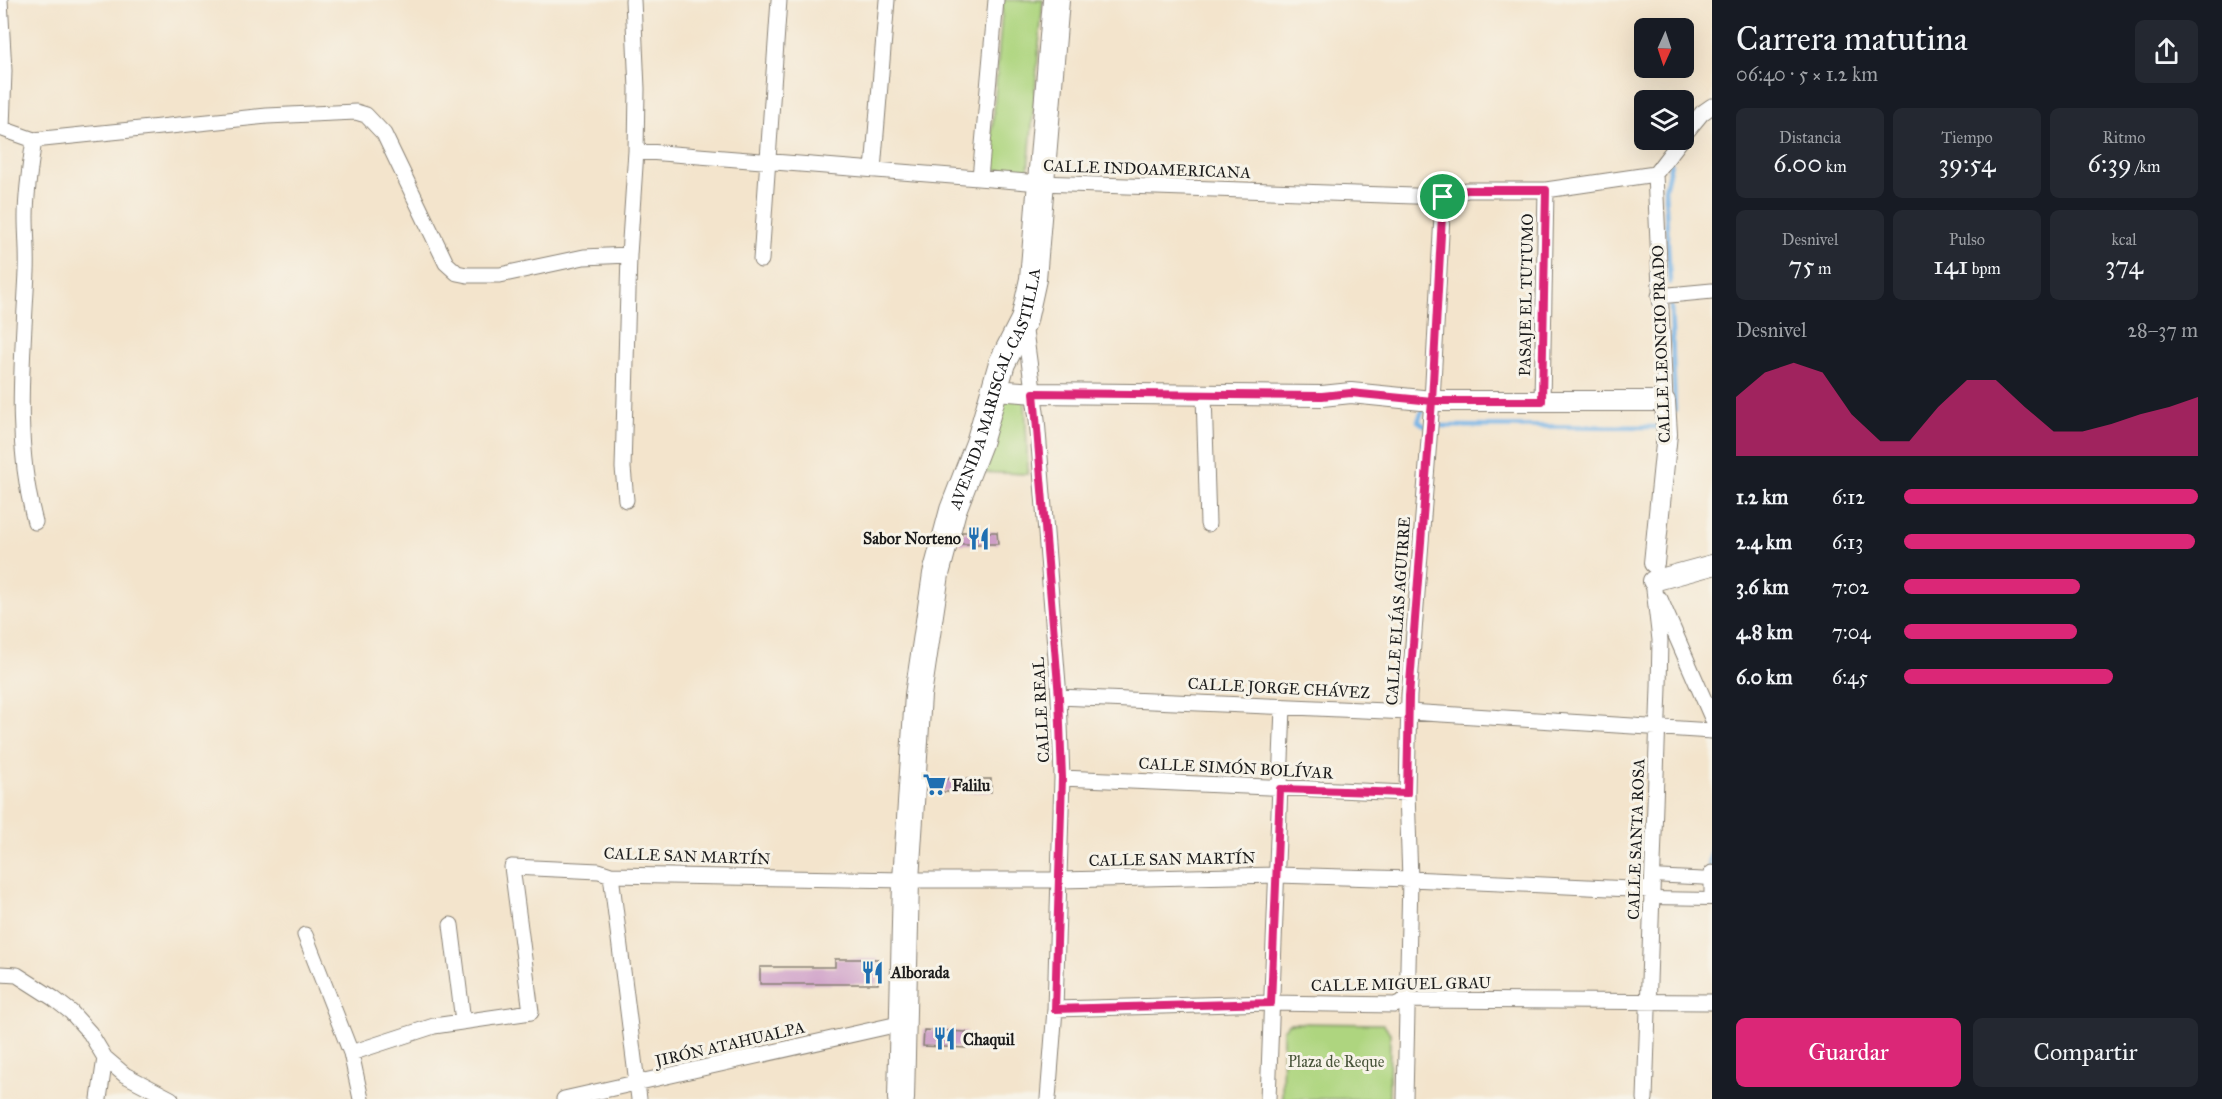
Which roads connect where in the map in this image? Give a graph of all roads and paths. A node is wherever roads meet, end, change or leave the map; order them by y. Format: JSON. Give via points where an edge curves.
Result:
{"nodes":[{"id":1,"x":0,"y":0,"type":"edge"},
{"id":2,"x":633,"y":0,"type":"edge"},
{"id":3,"x":779,"y":0,"type":"edge"},
{"id":4,"x":887,"y":0,"type":"edge"},
{"id":5,"x":996,"y":0,"type":"edge"},
{"id":6,"x":1056,"y":0,"type":"edge"},
{"id":7,"x":1712,"y":106,"type":"edge"},
{"id":8,"x":1694,"y":123,"type":"edge"},
{"id":9,"x":1,"y":128,"type":"edge"},
{"id":10,"x":34,"y":140,"type":"junction"},
{"id":11,"x":1673,"y":150,"type":"edge"},
{"id":12,"x":636,"y":151,"type":"junction"},
{"id":13,"x":767,"y":162,"type":"junction"},
{"id":14,"x":873,"y":170,"type":"junction"},
{"id":15,"x":1655,"y":174,"type":"junction"},
{"id":16,"x":980,"y":178,"type":"junction"},
{"id":17,"x":1040,"y":183,"type":"junction"},
{"id":18,"x":1546,"y":190,"type":"junction"},
{"id":19,"x":1443,"y":197,"type":"junction"},
{"id":20,"x":629,"y":255,"type":"junction"},
{"id":21,"x":761,"y":260,"type":"dead end"},
{"id":22,"x":1712,"y":291,"type":"edge"},
{"id":23,"x":1659,"y":296,"type":"junction"},
{"id":24,"x":1024,"y":320,"type":"junction"},
{"id":25,"x":995,"y":390,"type":"junction"},
{"id":26,"x":1034,"y":393,"type":"junction"},
{"id":27,"x":1204,"y":395,"type":"junction"},
{"id":28,"x":1432,"y":401,"type":"junction"},
{"id":29,"x":1542,"y":401,"type":"junction"},
{"id":30,"x":1666,"y":418,"type":"junction"},
{"id":31,"x":626,"y":500,"type":"dead end"},
{"id":32,"x":35,"y":522,"type":"dead end"},
{"id":33,"x":1208,"y":524,"type":"dead end"},
{"id":34,"x":1712,"y":565,"type":"edge"},
{"id":35,"x":1653,"y":575,"type":"junction"},
{"id":36,"x":1059,"y":697,"type":"junction"},
{"id":37,"x":1282,"y":706,"type":"junction"},
{"id":38,"x":1409,"y":712,"type":"junction"},
{"id":39,"x":1710,"y":726,"type":"edge"},
{"id":40,"x":1658,"y":728,"type":"junction"},
{"id":41,"x":1062,"y":778,"type":"junction"},
{"id":42,"x":1280,"y":789,"type":"junction"},
{"id":43,"x":1407,"y":793,"type":"junction"},
{"id":44,"x":1712,"y":873,"type":"edge"},
{"id":45,"x":611,"y":875,"type":"junction"},
{"id":46,"x":1277,"y":875,"type":"junction"},
{"id":47,"x":1060,"y":879,"type":"junction"},
{"id":48,"x":1410,"y":879,"type":"junction"},
{"id":49,"x":1712,"y":879,"type":"edge"},
{"id":50,"x":906,"y":880,"type":"junction"},
{"id":51,"x":1652,"y":888,"type":"junction"},
{"id":52,"x":1710,"y":898,"type":"edge"},
{"id":53,"x":451,"y":925,"type":"dead end"},
{"id":54,"x":304,"y":935,"type":"dead end"},
{"id":55,"x":0,"y":974,"type":"edge"},
{"id":56,"x":1406,"y":1000,"type":"junction"},
{"id":57,"x":1648,"y":1002,"type":"junction"},
{"id":58,"x":1712,"y":1002,"type":"edge"},
{"id":59,"x":1271,"y":1003,"type":"junction"},
{"id":60,"x":1055,"y":1009,"type":"junction"},
{"id":61,"x":463,"y":1021,"type":"junction"},
{"id":62,"x":903,"y":1023,"type":"junction"},
{"id":63,"x":351,"y":1053,"type":"junction"},
{"id":64,"x":105,"y":1058,"type":"junction"},
{"id":65,"x":639,"y":1091,"type":"edge"},
{"id":66,"x":99,"y":1099,"type":"edge"},
{"id":67,"x":171,"y":1099,"type":"edge"},
{"id":68,"x":361,"y":1099,"type":"edge"},
{"id":69,"x":564,"y":1099,"type":"edge"},
{"id":70,"x":901,"y":1099,"type":"edge"},
{"id":71,"x":1048,"y":1099,"type":"edge"},
{"id":72,"x":1268,"y":1099,"type":"edge"},
{"id":73,"x":1405,"y":1099,"type":"edge"},
{"id":74,"x":1645,"y":1099,"type":"edge"}],
"edges":[{"from":1,"to":9,"type":"street","via":[[4,71]]},
{"from":2,"to":12,"type":"street"},
{"from":3,"to":13,"type":"street"},
{"from":4,"to":14,"type":"street"},
{"from":5,"to":16,"type":"street"},
{"from":6,"to":17,"type":"highway","name":"AVENIDA MARISCAL CASTILLA"},
{"from":7,"to":8,"type":"street"},
{"from":9,"to":10,"type":"street"},
{"from":10,"to":20,"type":"street","via":[[267,116],[356,112],[366,115],[384,134],[446,263],[457,273],[500,275],[584,257]]},
{"from":10,"to":32,"type":"street","via":[[26,214],[28,269],[21,435]]},
{"from":11,"to":15,"type":"street"},
{"from":12,"to":13,"type":"street","name":"CALLE INDOAMERICANA"},
{"from":12,"to":20,"type":"street"},
{"from":13,"to":14,"type":"street","name":"CALLE INDOAMERICANA"},
{"from":13,"to":21,"type":"street"},
{"from":14,"to":16,"type":"street","name":"CALLE INDOAMERICANA"},
{"from":15,"to":18,"type":"street","name":"CALLE INDOAMERICANA"},
{"from":15,"to":23,"type":"street","name":"CALLE LEONCIO PRADO"},
{"from":16,"to":17,"type":"street","name":"CALLE INDOAMERICANA"},
{"from":17,"to":19,"type":"street","name":"CALLE INDOAMERICANA"},
{"from":17,"to":24,"type":"highway","name":"AVENIDA MARISCAL CASTILLA","via":[[1033,279]]},
{"from":18,"to":19,"type":"street","name":"CALLE INDOAMERICANA","via":[[1467,190]]},
{"from":18,"to":29,"type":"street","name":"PASAJE EL TUTUMO"},
{"from":19,"to":28,"type":"street","name":"CALLE ELÍAS AGUIRRE"},
{"from":20,"to":31,"type":"street","via":[[622,468]]},
{"from":22,"to":23,"type":"street"},
{"from":23,"to":30,"type":"street","name":"CALLE LEONCIO PRADO"},
{"from":24,"to":25,"type":"highway","name":"AVENIDA MARISCAL CASTILLA","via":[[1002,363]]},
{"from":24,"to":26,"type":"street","name":"CALLE REAL"},
{"from":25,"to":26,"type":"street"},
{"from":25,"to":50,"type":"highway","name":"AVENIDA MARISCAL CASTILLA","via":[[953,510],[936,574],[918,695]]},
{"from":26,"to":27,"type":"street"},
{"from":26,"to":36,"type":"street","name":"CALLE REAL"},
{"from":27,"to":28,"type":"street","via":[[1351,393]]},
{"from":27,"to":33,"type":"street"},
{"from":28,"to":29,"type":"street"},
{"from":28,"to":38,"type":"street","name":"CALLE ELÍAS AGUIRRE"},
{"from":29,"to":30,"type":"street"},
{"from":30,"to":35,"type":"street","name":"CALLE LEONCIO PRADO"},
{"from":34,"to":35,"type":"street"},
{"from":35,"to":39,"type":"street","name":"CALLE LEONCIO PRADO"},
{"from":35,"to":40,"type":"street","name":"CALLE SANTA ROSA","via":[[1660,640]]},
{"from":36,"to":37,"type":"street","name":"CALLE JORGE CHÁVEZ"},
{"from":36,"to":41,"type":"street","name":"CALLE REAL"},
{"from":37,"to":38,"type":"street","name":"CALLE JORGE CHÁVEZ"},
{"from":37,"to":42,"type":"street"},
{"from":38,"to":40,"type":"street","name":"CALLE JORGE CHÁVEZ"},
{"from":38,"to":43,"type":"street","name":"CALLE ELÍAS AGUIRRE"},
{"from":39,"to":40,"type":"street","name":"CALLE JORGE CHÁVEZ"},
{"from":40,"to":51,"type":"street","name":"CALLE SANTA ROSA"},
{"from":41,"to":42,"type":"street","name":"CALLE SIMÓN BOLÍVAR"},
{"from":41,"to":47,"type":"street","name":"CALLE REAL"},
{"from":42,"to":43,"type":"street","name":"CALLE SIMÓN BOLÍVAR"},
{"from":42,"to":46,"type":"street"},
{"from":43,"to":48,"type":"street","name":"CALLE ELÍAS AGUIRRE"},
{"from":44,"to":49,"type":"street"},
{"from":45,"to":50,"type":"street","name":"CALLE SAN MARTÍN"},
{"from":45,"to":61,"type":"street","name":"CALLE SAN MARTÍN","via":[[599,871],[512,867],[531,1012]]},
{"from":45,"to":65,"type":"street"},
{"from":46,"to":47,"type":"street","name":"CALLE SAN MARTÍN"},
{"from":46,"to":48,"type":"street","name":"CALLE SAN MARTÍN"},
{"from":46,"to":59,"type":"street"},
{"from":47,"to":50,"type":"street","name":"CALLE SAN MARTÍN"},
{"from":47,"to":60,"type":"street","name":"CALLE REAL"},
{"from":48,"to":51,"type":"street","name":"CALLE SAN MARTÍN"},
{"from":48,"to":56,"type":"street","name":"CALLE ELÍAS AGUIRRE"},
{"from":49,"to":51,"type":"street"},
{"from":49,"to":52,"type":"street"},
{"from":50,"to":62,"type":"highway","name":"AVENIDA MARISCAL CASTILLA"},
{"from":51,"to":52,"type":"street"},
{"from":51,"to":57,"type":"street","name":"CALLE SANTA ROSA"},
{"from":53,"to":61,"type":"street"},
{"from":54,"to":63,"type":"street"},
{"from":55,"to":64,"type":"street","via":[[17,975],[32,983],[71,1012]]},
{"from":56,"to":57,"type":"street","name":"CALLE MIGUEL GRAU"},
{"from":56,"to":59,"type":"street","name":"CALLE MIGUEL GRAU","via":[[1395,1005]]},
{"from":56,"to":73,"type":"street","name":"CALLE ELÍAS AGUIRRE"},
{"from":57,"to":58,"type":"street","name":"CALLE MIGUEL GRAU"},
{"from":57,"to":74,"type":"street","name":"CALLE SANTA ROSA"},
{"from":59,"to":60,"type":"street","name":"CALLE MIGUEL GRAU"},
{"from":59,"to":72,"type":"street"},
{"from":60,"to":71,"type":"street","name":"CALLE REAL"},
{"from":61,"to":63,"type":"street","via":[[434,1026]]},
{"from":62,"to":65,"type":"street","name":"JIRÓN ATAHUALPA"},
{"from":62,"to":70,"type":"highway","name":"AVENIDA MARISCAL CASTILLA"},
{"from":63,"to":68,"type":"street"},
{"from":64,"to":66,"type":"street"},
{"from":64,"to":67,"type":"street","via":[[125,1076]]},
{"from":65,"to":69,"type":"street","name":"JIRÓN ATAHUALPA"}]}
